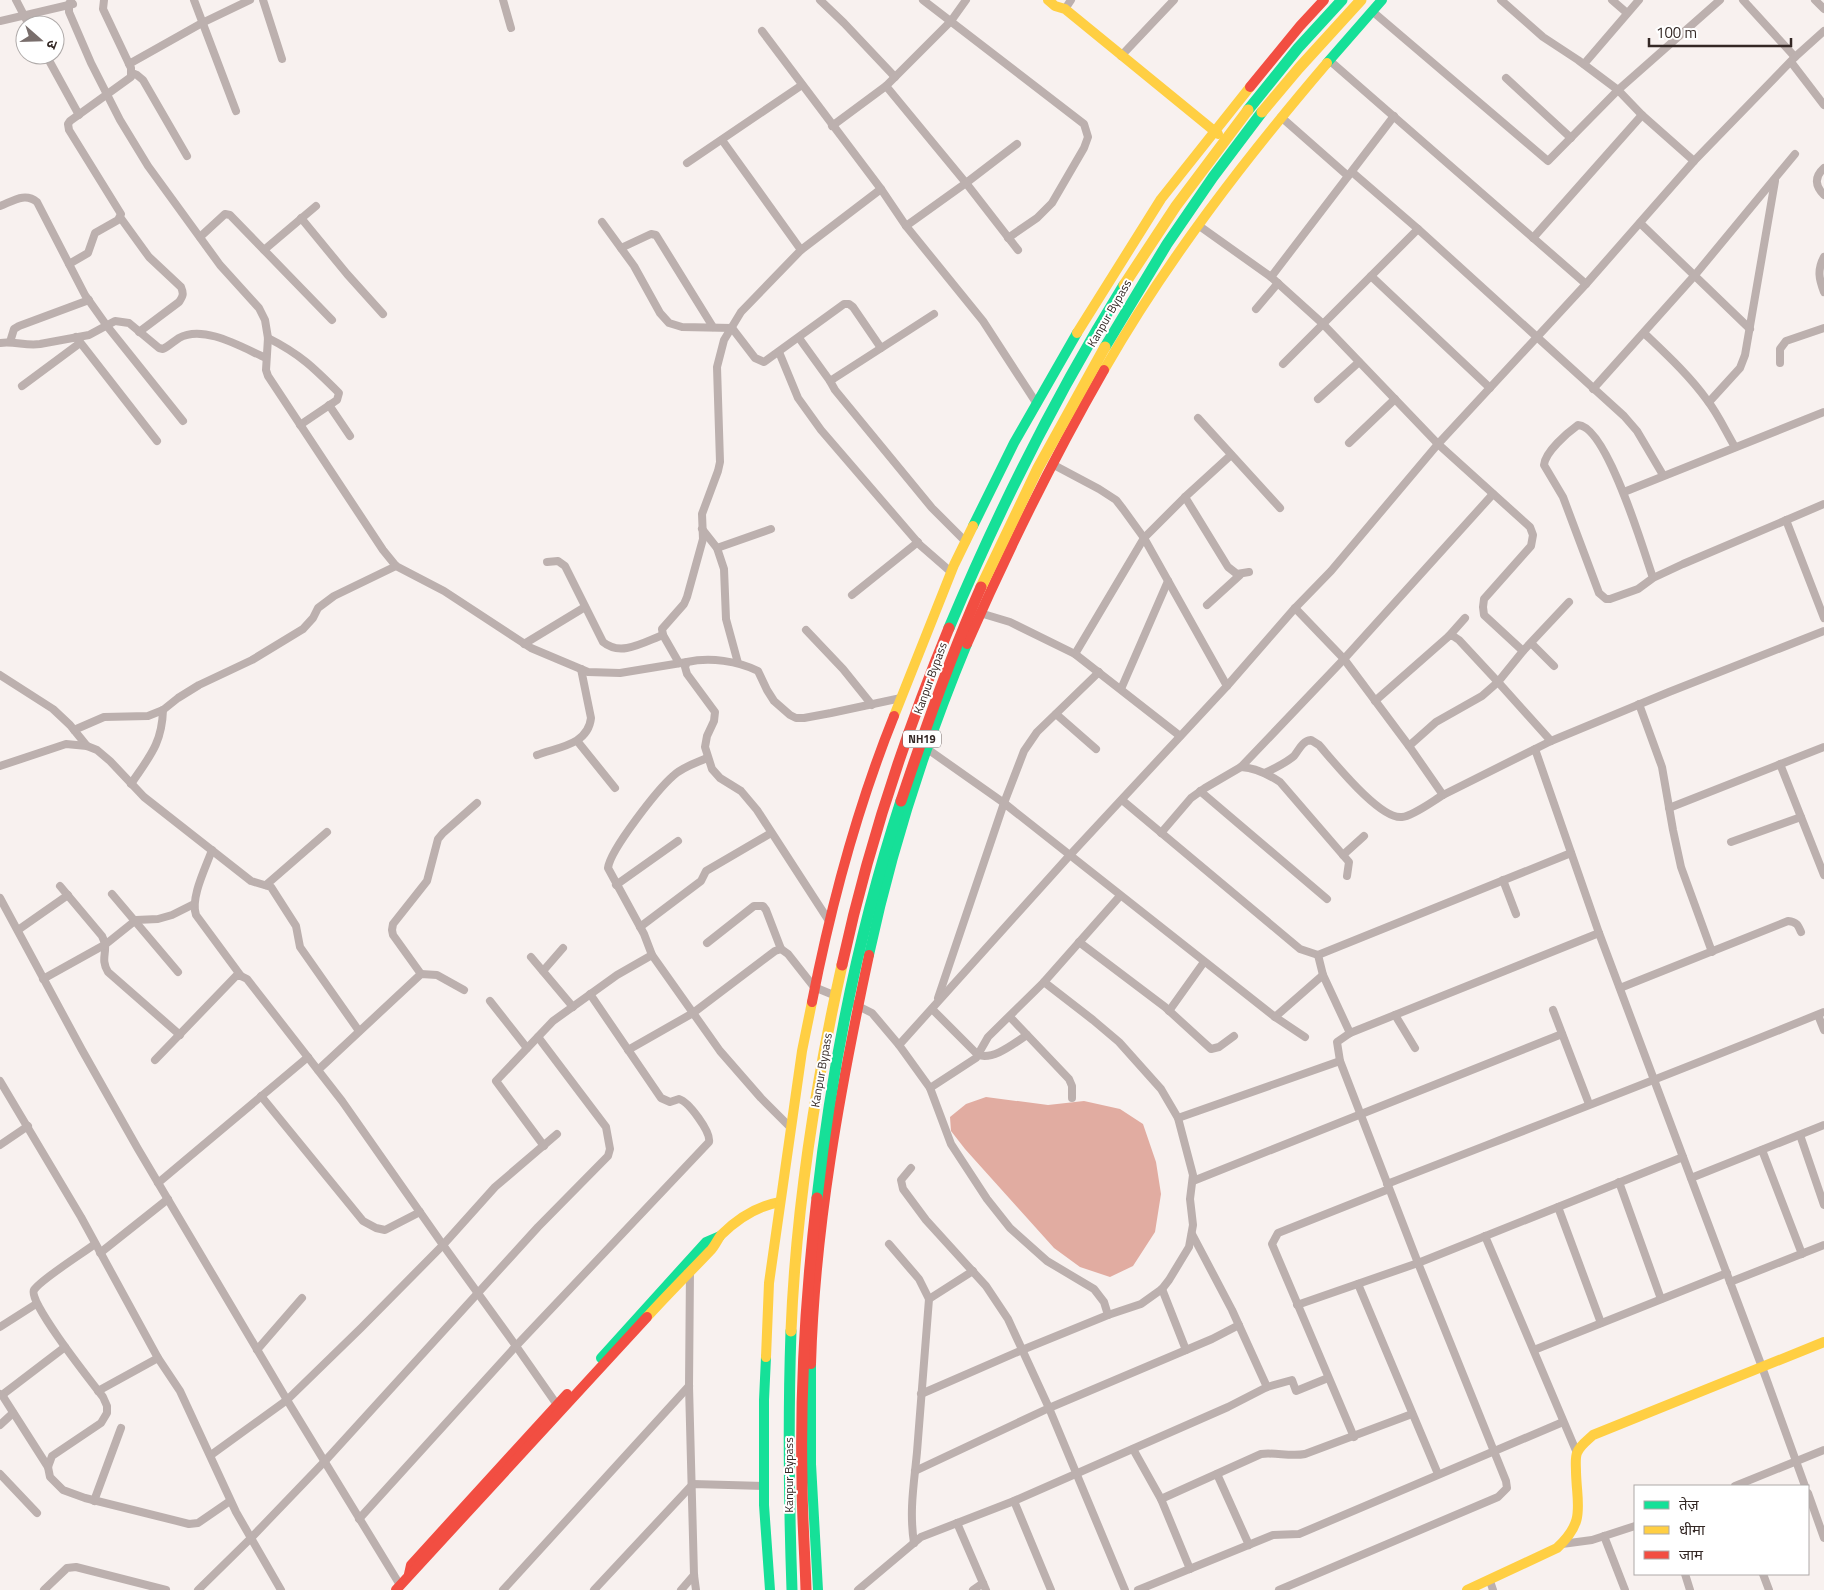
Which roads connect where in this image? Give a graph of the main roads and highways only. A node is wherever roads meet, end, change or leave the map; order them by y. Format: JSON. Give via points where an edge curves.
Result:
{"nodes":[{"id":1,"x":1048,"y":0,"type":"edge"},
{"id":2,"x":1324,"y":0,"type":"edge"},
{"id":3,"x":1342,"y":0,"type":"edge"},
{"id":4,"x":1360,"y":0,"type":"edge"},
{"id":5,"x":1382,"y":0,"type":"edge"},
{"id":6,"x":1065,"y":3,"type":"edge"},
{"id":7,"x":1214,"y":130,"type":"junction"},
{"id":8,"x":1244,"y":162,"type":"junction"},
{"id":9,"x":780,"y":1202,"type":"junction"},
{"id":10,"x":1824,"y":1342,"type":"edge"},
{"id":11,"x":1491,"y":1585,"type":"edge"},
{"id":12,"x":398,"y":1588,"type":"edge"},
{"id":13,"x":770,"y":1590,"type":"edge"},
{"id":14,"x":792,"y":1590,"type":"edge"},
{"id":15,"x":806,"y":1590,"type":"edge"},
{"id":16,"x":818,"y":1590,"type":"edge"},
{"id":17,"x":1467,"y":1590,"type":"edge"}],
"edges":[{"from":1,"to":6,"type":"main road","via":[[1055,6]]},
{"from":2,"to":7,"type":"main road"},
{"from":3,"to":14,"type":"main road","name":"Kanpur Bypass","number":"NH19","bridge":true,"via":[[1287,61],[1212,157],[1174,210],[1081,356],[994,523],[909,730],[844,951],[824,1047],[804,1175],[793,1288],[787,1409]]},
{"from":4,"to":15,"type":"main road","name":"Kanpur Bypass","number":"NH19","bridge":true,"via":[[1279,91],[1212,180],[1151,269],[1084,384],[978,591],[905,786],[861,945],[819,1163],[805,1318],[801,1407]]},
{"from":5,"to":8,"type":"main road"},
{"from":6,"to":7,"type":"main road","via":[[1121,56]]},
{"from":7,"to":8,"type":"main road"},
{"from":7,"to":9,"type":"main road","via":[[1162,199],[1086,317],[1014,443],[951,572],[888,731],[852,838],[829,921],[802,1051]]},
{"from":8,"to":16,"type":"main road","via":[[1198,224],[1122,339],[1052,464],[980,613],[926,748],[893,854],[858,1005],[835,1128],[817,1268],[810,1389]]},
{"from":9,"to":12,"type":"main road","via":[[749,1212],[720,1236],[706,1242],[559,1408],[411,1565]]},
{"from":9,"to":13,"type":"main road","via":[[769,1283],[764,1400],[764,1486]]},
{"from":10,"to":11,"type":"main road","via":[[1593,1435],[1578,1453],[1575,1467],[1579,1516],[1575,1529],[1557,1548]]},
{"from":11,"to":17,"type":"main road"}]}
